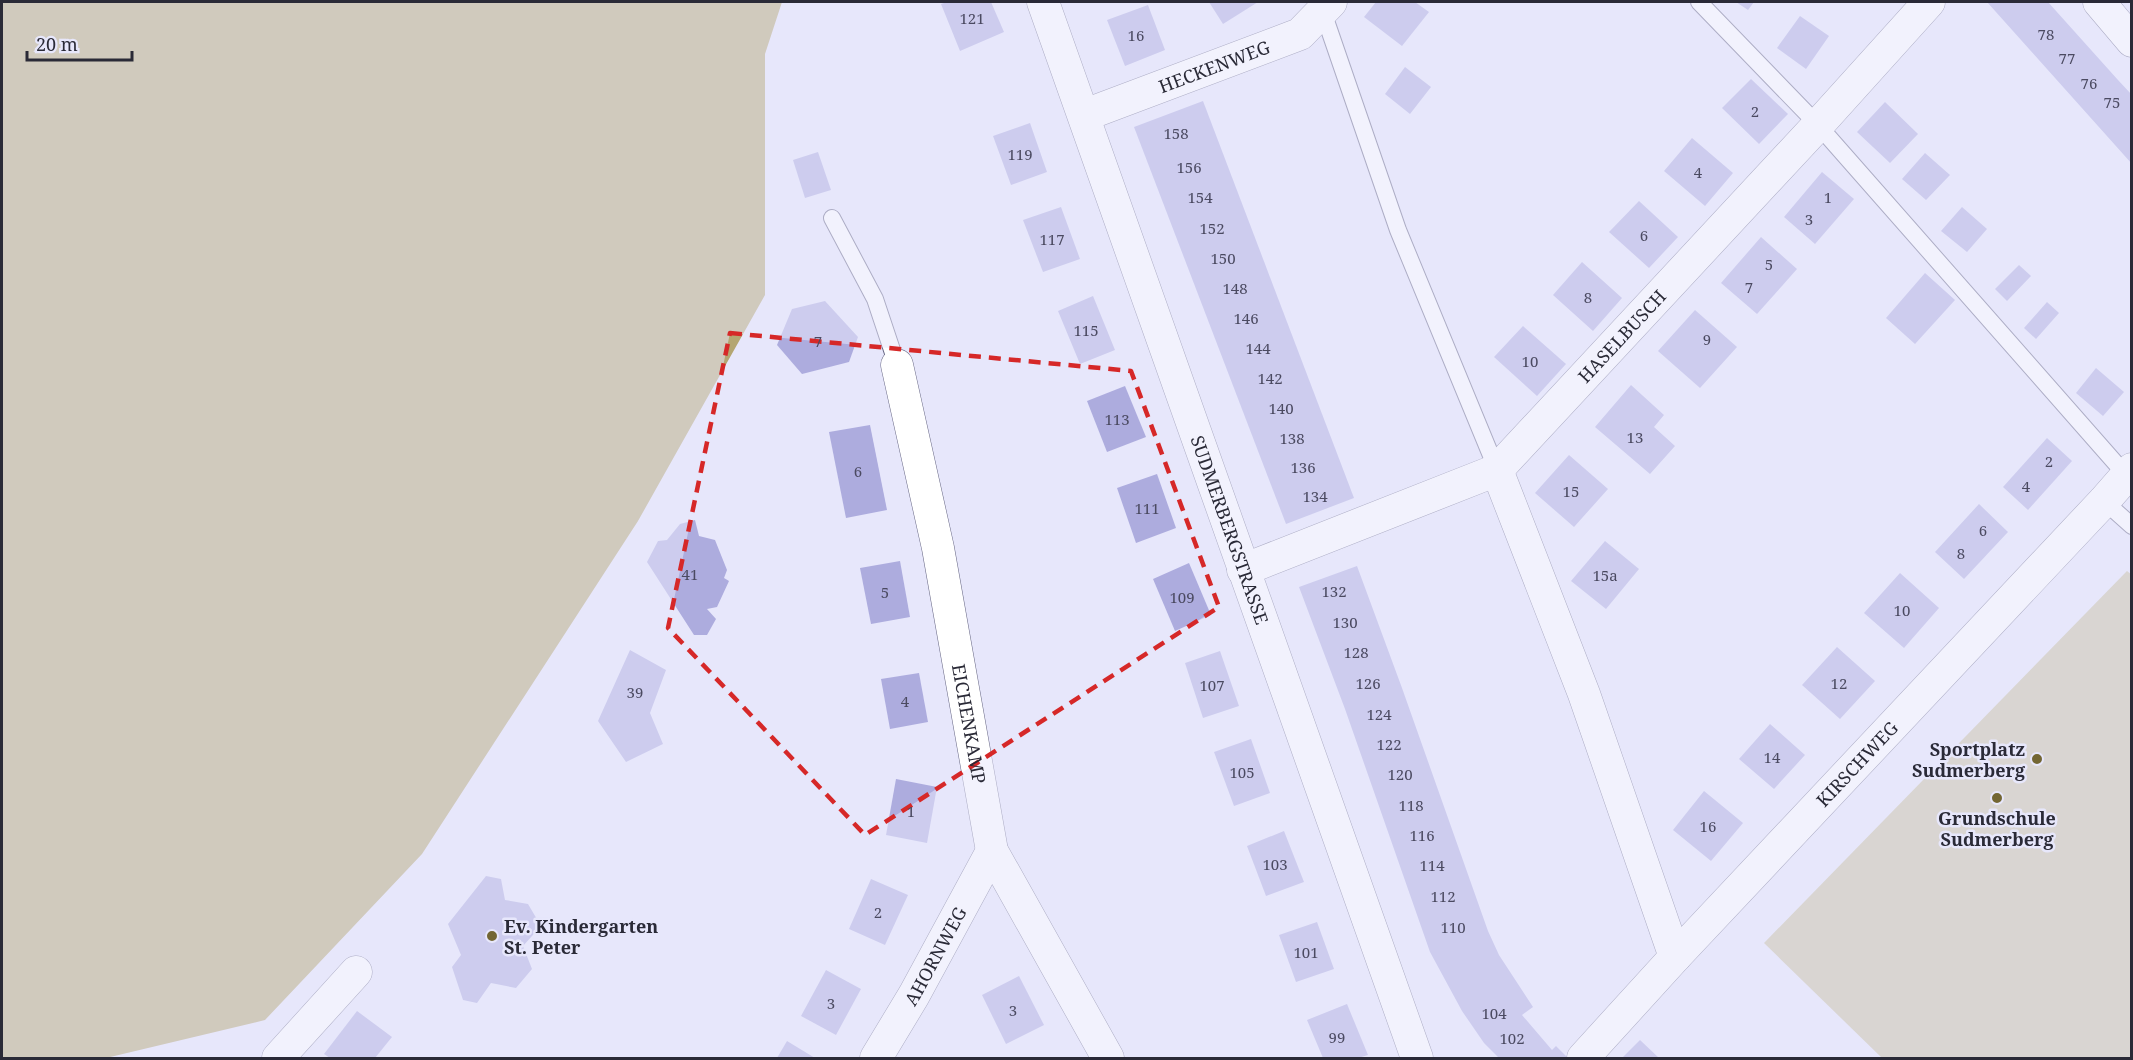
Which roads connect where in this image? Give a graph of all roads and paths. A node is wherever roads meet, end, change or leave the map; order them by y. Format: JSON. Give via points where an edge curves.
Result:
{"nodes":[{"id":1,"x":1043,"y":2,"type":"edge"},
{"id":2,"x":1698,"y":2,"type":"edge"},
{"id":3,"x":1929,"y":2,"type":"edge"},
{"id":4,"x":2099,"y":2,"type":"edge"},
{"id":5,"x":1327,"y":7,"type":"edge"},
{"id":6,"x":2132,"y":41,"type":"edge"},
{"id":7,"x":1085,"y":115,"type":"junction"},
{"id":8,"x":1818,"y":125,"type":"junction"},
{"id":9,"x":832,"y":218,"type":"dead end"},
{"id":10,"x":897,"y":365,"type":"joint"},
{"id":11,"x":1497,"y":470,"type":"junction"},
{"id":12,"x":2129,"y":472,"type":"edge"},
{"id":13,"x":2104,"y":501,"type":"junction"},
{"id":14,"x":2132,"y":526,"type":"edge"},
{"id":15,"x":1243,"y":570,"type":"junction"},
{"id":16,"x":992,"y":851,"type":"junction"},
{"id":17,"x":1675,"y":957,"type":"junction"},
{"id":18,"x":356,"y":972,"type":"dead end"},
{"id":19,"x":278,"y":1059,"type":"edge"},
{"id":20,"x":876,"y":1059,"type":"edge"},
{"id":21,"x":1107,"y":1059,"type":"edge"},
{"id":22,"x":1417,"y":1059,"type":"edge"},
{"id":23,"x":1583,"y":1059,"type":"edge"}],
"edges":[{"from":1,"to":7,"type":"street","name":"SUDMERBERGSTRASSE"},
{"from":2,"to":8,"type":"lane"},
{"from":3,"to":8,"type":"street","name":"HASELBUSCH"},
{"from":4,"to":6,"type":"street"},
{"from":5,"to":7,"type":"street","name":"HECKENWEG","via":[[1300,34]]},
{"from":5,"to":11,"type":"lane","via":[[1398,230]]},
{"from":7,"to":15,"type":"street","name":"SUDMERBERGSTRASSE"},
{"from":8,"to":11,"type":"street","name":"HASELBUSCH"},
{"from":8,"to":12,"type":"lane"},
{"from":9,"to":10,"type":"lane","via":[[875,299]]},
{"from":10,"to":16,"type":"street","name":"EICHENKAMP","via":[[938,549]]},
{"from":11,"to":15,"type":"street","name":"HASELBUSCH"},
{"from":11,"to":17,"type":"street","via":[[1584,694]]},
{"from":12,"to":13,"type":"street","name":"KIRSCHWEG"},
{"from":13,"to":14,"type":"lane"},
{"from":13,"to":17,"type":"street","name":"KIRSCHWEG"},
{"from":15,"to":22,"type":"street","name":"SUDMERBERGSTRASSE"},
{"from":16,"to":20,"type":"street","name":"AHORNWEG"},
{"from":16,"to":21,"type":"street","name":"EICHENKAMP"},
{"from":17,"to":23,"type":"street","name":"KIRSCHWEG"},
{"from":18,"to":19,"type":"street"}]}
